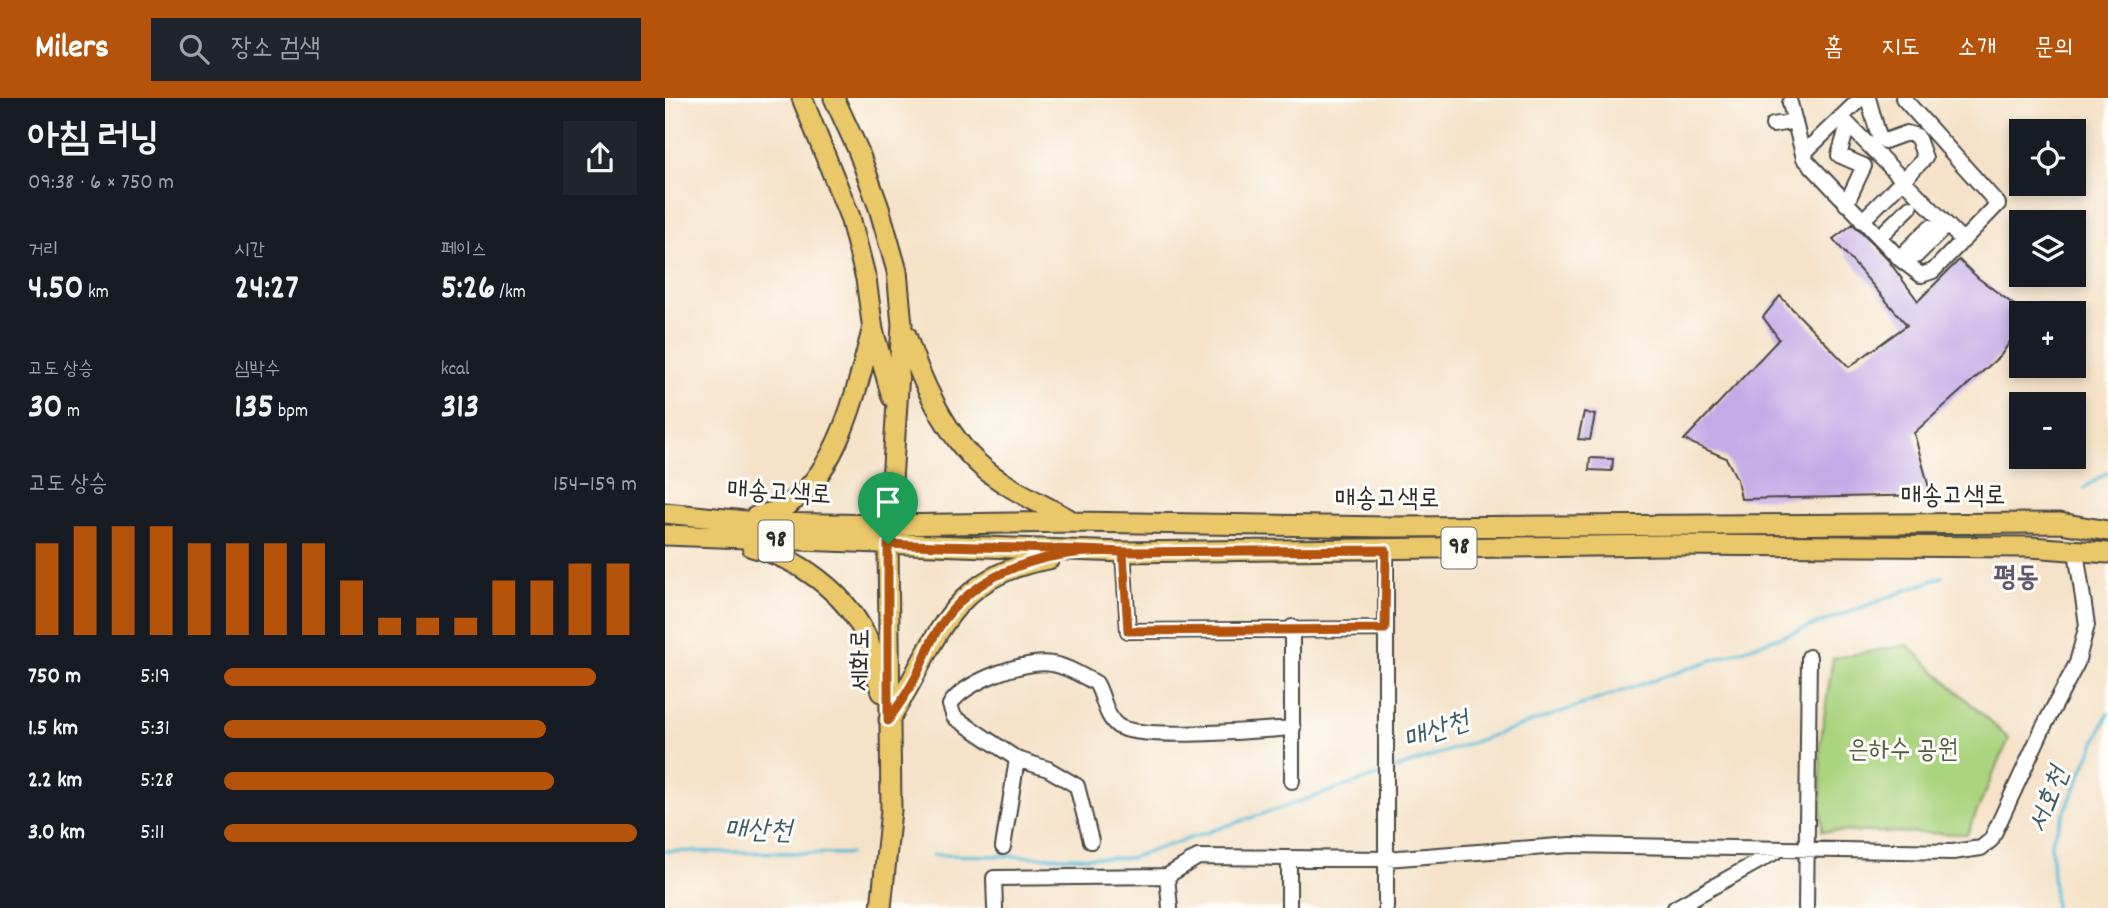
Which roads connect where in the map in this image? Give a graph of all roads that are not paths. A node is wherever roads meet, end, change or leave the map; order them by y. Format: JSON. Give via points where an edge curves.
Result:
{"nodes":[{"id":1,"x":801,"y":98,"type":"edge"},
{"id":2,"x":834,"y":98,"type":"edge"},
{"id":3,"x":1861,"y":98,"type":"edge"},
{"id":4,"x":1868,"y":98,"type":"edge"},
{"id":5,"x":1903,"y":98,"type":"edge"},
{"id":6,"x":1790,"y":103,"type":"dead end"},
{"id":7,"x":1795,"y":121,"type":"junction"},
{"id":8,"x":1845,"y":121,"type":"junction"},
{"id":9,"x":1773,"y":125,"type":"dead end"},
{"id":10,"x":1804,"y":158,"type":"junction"},
{"id":11,"x":1903,"y":180,"type":"junction"},
{"id":12,"x":1846,"y":204,"type":"junction"},
{"id":13,"x":1926,"y":204,"type":"junction"},
{"id":14,"x":1862,"y":221,"type":"junction"},
{"id":15,"x":1947,"y":225,"type":"junction"},
{"id":16,"x":1913,"y":231,"type":"junction"},
{"id":17,"x":1879,"y":237,"type":"junction"},
{"id":18,"x":1963,"y":242,"type":"junction"},
{"id":19,"x":1899,"y":258,"type":"junction"},
{"id":20,"x":902,"y":325,"type":"junction"},
{"id":21,"x":873,"y":330,"type":"junction"},
{"id":22,"x":895,"y":411,"type":"junction"},
{"id":23,"x":665,"y":513,"type":"edge"},
{"id":24,"x":747,"y":520,"type":"junction"},
{"id":25,"x":1075,"y":522,"type":"junction"},
{"id":26,"x":2101,"y":529,"type":"edge"},
{"id":27,"x":888,"y":535,"type":"junction"},
{"id":28,"x":665,"y":536,"type":"edge"},
{"id":29,"x":713,"y":538,"type":"junction"},
{"id":30,"x":1386,"y":550,"type":"junction"},
{"id":31,"x":1100,"y":551,"type":"junction"},
{"id":32,"x":1123,"y":552,"type":"junction"},
{"id":33,"x":2091,"y":552,"type":"edge"},
{"id":34,"x":1292,"y":627,"type":"junction"},
{"id":35,"x":1385,"y":629,"type":"junction"},
{"id":36,"x":1809,"y":657,"type":"dead end"},
{"id":37,"x":888,"y":721,"type":"junction"},
{"id":38,"x":1293,"y":728,"type":"junction"},
{"id":39,"x":1017,"y":760,"type":"junction"},
{"id":40,"x":1292,"y":781,"type":"dead end"},
{"id":41,"x":1091,"y":841,"type":"dead end"},
{"id":42,"x":1003,"y":847,"type":"dead end"},
{"id":43,"x":1778,"y":850,"type":"junction"},
{"id":44,"x":1806,"y":851,"type":"junction"},
{"id":45,"x":1289,"y":858,"type":"junction"},
{"id":46,"x":1386,"y":859,"type":"junction"},
{"id":47,"x":1167,"y":876,"type":"junction"},
{"id":48,"x":881,"y":908,"type":"edge"},
{"id":49,"x":995,"y":908,"type":"edge"},
{"id":50,"x":1170,"y":908,"type":"edge"},
{"id":51,"x":1289,"y":908,"type":"edge"},
{"id":52,"x":1386,"y":908,"type":"edge"},
{"id":53,"x":1675,"y":908,"type":"edge"},
{"id":54,"x":1806,"y":908,"type":"edge"}],
"edges":[{"from":1,"to":21,"type":"main road","name":"세화로","via":[[850,217]]},
{"from":2,"to":20,"type":"main road","name":"세화로","via":[[879,208],[897,271]]},
{"from":3,"to":8,"type":"street"},
{"from":4,"to":11,"type":"street","via":[[1879,137],[1885,141],[1907,134],[1917,136],[1922,144],[1924,158]]},
{"from":5,"to":18,"type":"street","via":[[1997,199],[1997,208]]},
{"from":6,"to":7,"type":"street"},
{"from":7,"to":9,"type":"street"},
{"from":7,"to":10,"type":"street"},
{"from":8,"to":10,"type":"street","via":[[1807,149]]},
{"from":8,"to":11,"type":"street"},
{"from":8,"to":12,"type":"street","via":[[1839,155],[1864,166]]},
{"from":10,"to":12,"type":"street"},
{"from":11,"to":13,"type":"street"},
{"from":11,"to":14,"type":"street"},
{"from":12,"to":14,"type":"street"},
{"from":13,"to":15,"type":"street"},
{"from":13,"to":16,"type":"street"},
{"from":14,"to":17,"type":"street"},
{"from":15,"to":16,"type":"street"},
{"from":15,"to":18,"type":"street"},
{"from":16,"to":17,"type":"street"},
{"from":16,"to":19,"type":"street"},
{"from":17,"to":19,"type":"street"},
{"from":18,"to":19,"type":"street","via":[[1933,271],[1921,275]]},
{"from":20,"to":22,"type":"main road","name":"세화로"},
{"from":20,"to":25,"type":"main road","via":[[927,390],[980,466]]},
{"from":21,"to":22,"type":"main road","name":"세화로"},
{"from":21,"to":24,"type":"main road","via":[[844,427],[824,466],[800,495],[781,509]]},
{"from":22,"to":27,"type":"main road","name":"세화로"},
{"from":23,"to":24,"type":"main road","name":"매송고색로"},
{"from":24,"to":27,"type":"main road","name":"매송고색로"},
{"from":25,"to":26,"type":"main road","name":"매송고색로","via":[[1388,527],[2060,523]]},
{"from":25,"to":27,"type":"main road","name":"매송고색로"},
{"from":27,"to":29,"type":"main road","name":"매송고색로","number":"98"},
{"from":27,"to":31,"type":"main road","name":"매송고색로","number":"98"},
{"from":27,"to":37,"type":"main road","name":"세화로"},
{"from":28,"to":29,"type":"main road","name":"매송고색로","number":"98"},
{"from":29,"to":37,"type":"main road","via":[[770,552],[831,588],[866,635]]},
{"from":30,"to":32,"type":"main road","name":"매송고색로","number":"98"},
{"from":30,"to":33,"type":"main road","name":"매송고색로","number":"98","via":[[1681,545],[2031,547]]},
{"from":30,"to":35,"type":"street"},
{"from":31,"to":32,"type":"main road","name":"매송고색로","number":"98"},
{"from":31,"to":37,"type":"main road","via":[[1018,564],[958,603],[936,632],[914,681]]},
{"from":32,"to":34,"type":"street","via":[[1128,631]]},
{"from":33,"to":44,"type":"street","via":[[2087,625],[2077,663],[1991,840],[1981,848],[1954,852]]},
{"from":34,"to":35,"type":"street"},
{"from":34,"to":38,"type":"street"},
{"from":35,"to":46,"type":"street"},
{"from":36,"to":44,"type":"street"},
{"from":37,"to":48,"type":"main road","name":"세화로","via":[[891,810]]},
{"from":38,"to":39,"type":"street","via":[[1198,734],[1128,731],[1116,725],[1096,683],[1050,663],[1028,664],[980,682],[955,696],[950,705],[954,718]]},
{"from":38,"to":40,"type":"street"},
{"from":39,"to":41,"type":"street","via":[[1048,769],[1077,786]]},
{"from":39,"to":42,"type":"street"},
{"from":43,"to":44,"type":"street"},
{"from":43,"to":46,"type":"street","via":[[1571,845]]},
{"from":43,"to":53,"type":"street"},
{"from":44,"to":54,"type":"street"},
{"from":45,"to":46,"type":"street"},
{"from":45,"to":47,"type":"street","via":[[1198,857]]},
{"from":45,"to":51,"type":"street"},
{"from":46,"to":52,"type":"street"},
{"from":47,"to":49,"type":"street","via":[[994,878]]},
{"from":47,"to":50,"type":"street"}]}
